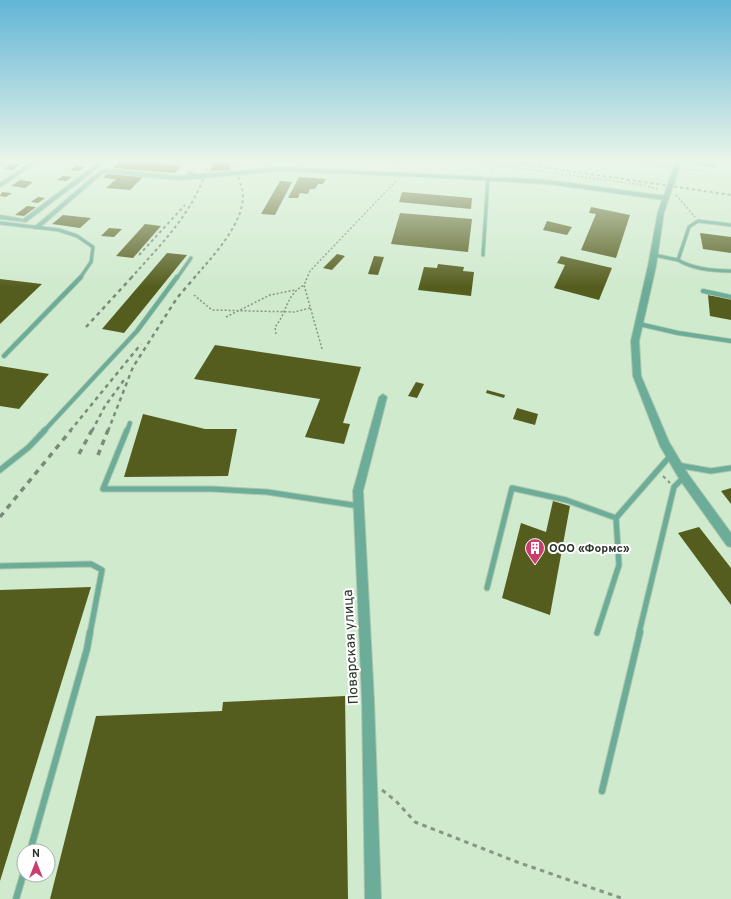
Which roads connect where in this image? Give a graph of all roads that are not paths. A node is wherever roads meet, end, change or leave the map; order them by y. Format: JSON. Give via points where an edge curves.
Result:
{"nodes":[{"id":1,"x":48,"y":203,"type":"edge"},
{"id":2,"x":65,"y":203,"type":"edge"},
{"id":3,"x":488,"y":203,"type":"edge"},
{"id":4,"x":664,"y":203,"type":"edge"},
{"id":5,"x":0,"y":217,"type":"edge"},
{"id":6,"x":0,"y":223,"type":"edge"},
{"id":7,"x":731,"y":225,"type":"edge"},
{"id":8,"x":37,"y":227,"type":"junction"},
{"id":9,"x":483,"y":255,"type":"dead end"},
{"id":10,"x":654,"y":255,"type":"junction"},
{"id":11,"x":191,"y":258,"type":"dead end"},
{"id":12,"x":678,"y":260,"type":"junction"},
{"id":13,"x":731,"y":271,"type":"edge"},
{"id":14,"x":703,"y":292,"type":"dead end"},
{"id":15,"x":731,"y":297,"type":"edge"},
{"id":16,"x":639,"y":324,"type":"junction"},
{"id":17,"x":731,"y":341,"type":"edge"},
{"id":18,"x":4,"y":356,"type":"dead end"},
{"id":19,"x":383,"y":397,"type":"dead end"},
{"id":20,"x":130,"y":423,"type":"dead end"},
{"id":21,"x":671,"y":455,"type":"junction"},
{"id":22,"x":677,"y":465,"type":"junction"},
{"id":23,"x":731,"y":468,"type":"edge"},
{"id":24,"x":0,"y":470,"type":"edge"},
{"id":25,"x":684,"y":477,"type":"junction"},
{"id":26,"x":358,"y":506,"type":"junction"},
{"id":27,"x":616,"y":518,"type":"junction"},
{"id":28,"x":731,"y":542,"type":"edge"},
{"id":29,"x":0,"y":566,"type":"edge"},
{"id":30,"x":487,"y":588,"type":"dead end"},
{"id":31,"x":597,"y":633,"type":"dead end"},
{"id":32,"x":602,"y":791,"type":"dead end"},
{"id":33,"x":32,"y":843,"type":"edge"},
{"id":34,"x":21,"y":883,"type":"edge"},
{"id":35,"x":16,"y":899,"type":"edge"},
{"id":36,"x":372,"y":899,"type":"edge"}],
"edges":[{"from":1,"to":5,"type":"street","via":[[24,221]]},
{"from":2,"to":8,"type":"street"},
{"from":3,"to":9,"type":"lane"},
{"from":4,"to":10,"type":"street"},
{"from":6,"to":8,"type":"lane"},
{"from":7,"to":12,"type":"lane","via":[[693,222],[689,226]]},
{"from":8,"to":18,"type":"lane","via":[[77,236],[93,247],[91,262],[85,272]]},
{"from":10,"to":12,"type":"lane"},
{"from":10,"to":16,"type":"street"},
{"from":11,"to":24,"type":"lane","via":[[137,331],[29,447]]},
{"from":12,"to":13,"type":"lane","via":[[683,264]]},
{"from":14,"to":15,"type":"lane"},
{"from":16,"to":17,"type":"lane"},
{"from":16,"to":21,"type":"street","via":[[635,342],[637,376],[650,412]]},
{"from":19,"to":26,"type":"street","name":"Поварская улица","via":[[358,491]]},
{"from":20,"to":26,"type":"lane","via":[[103,489],[267,492]]},
{"from":21,"to":22,"type":"street"},
{"from":21,"to":27,"type":"lane"},
{"from":22,"to":23,"type":"lane","via":[[711,471]]},
{"from":22,"to":25,"type":"street"},
{"from":25,"to":28,"type":"street"},
{"from":25,"to":32,"type":"lane","via":[[674,487]]},
{"from":26,"to":36,"type":"street","name":"Поварская улица","via":[[370,781]]},
{"from":27,"to":30,"type":"lane","via":[[566,500],[512,488]]},
{"from":27,"to":31,"type":"lane","via":[[620,565]]},
{"from":29,"to":33,"type":"lane","via":[[91,564],[102,570],[86,649]]},
{"from":34,"to":35,"type":"lane"}]}
